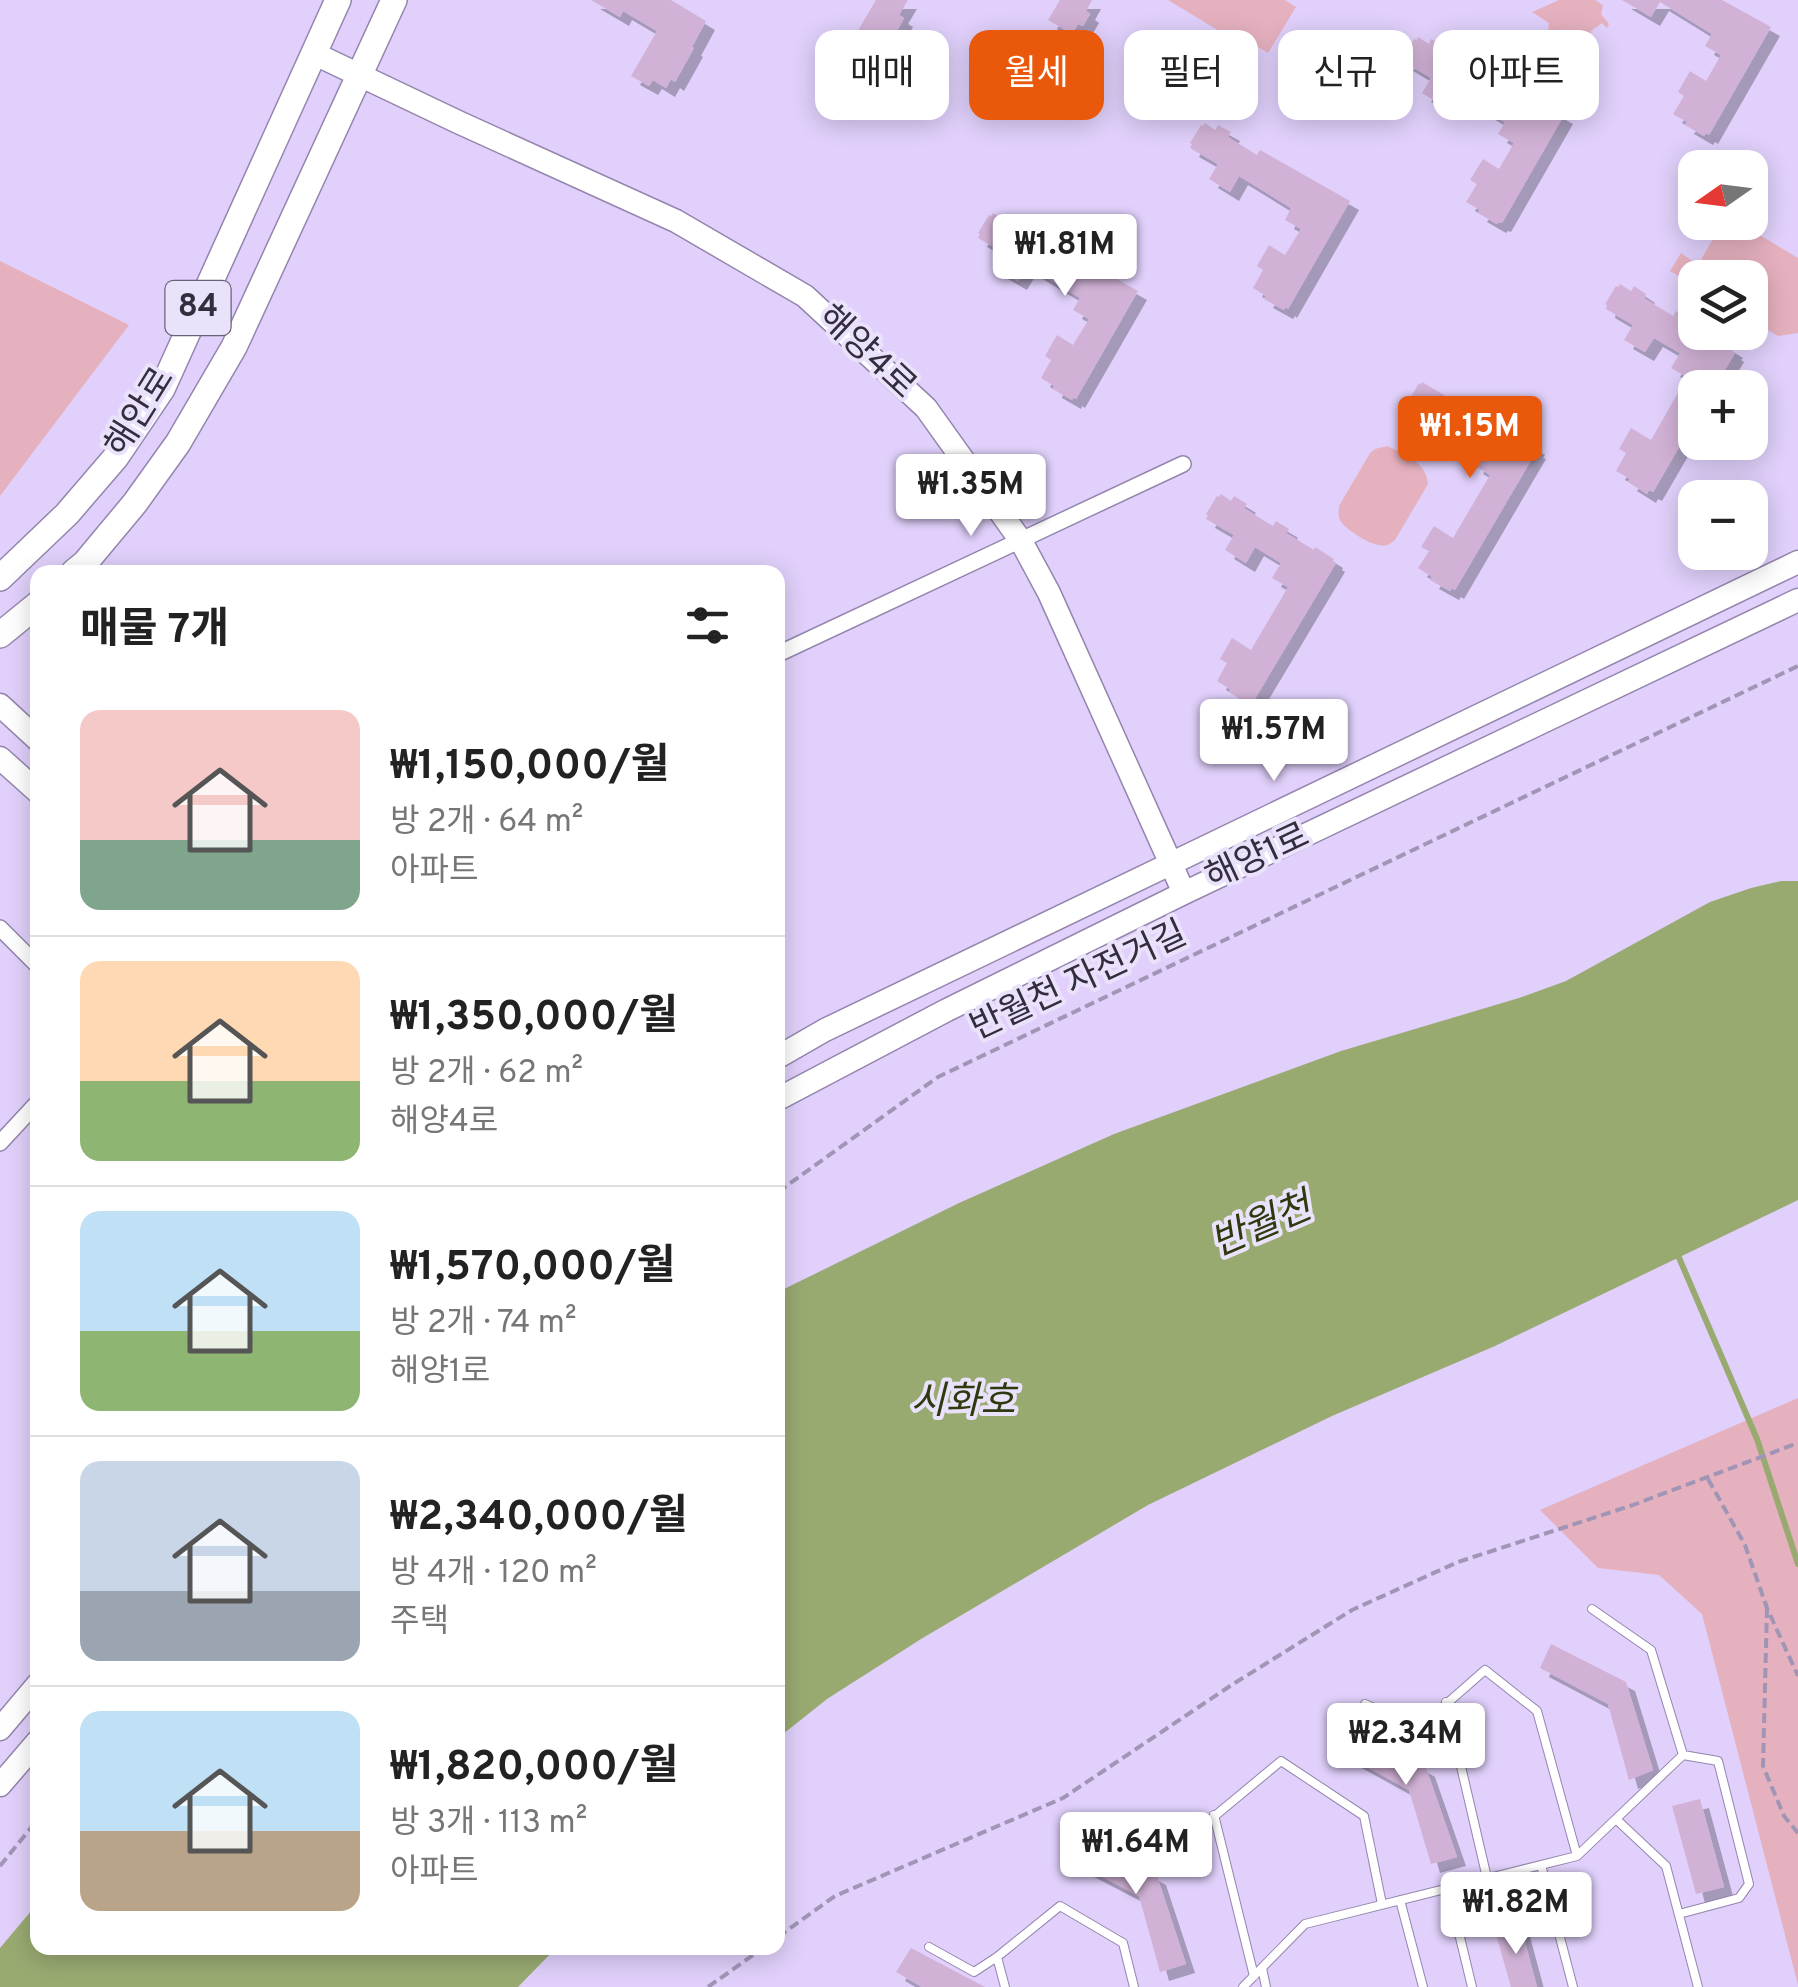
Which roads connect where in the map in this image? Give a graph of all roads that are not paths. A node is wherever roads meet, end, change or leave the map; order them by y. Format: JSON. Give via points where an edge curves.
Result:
{"nodes":[{"id":1,"x":338,"y":0,"type":"edge"},
{"id":2,"x":394,"y":0,"type":"edge"},
{"id":3,"x":313,"y":53,"type":"junction"},
{"id":4,"x":360,"y":76,"type":"junction"},
{"id":5,"x":1182,"y":464,"type":"dead end"},
{"id":6,"x":1021,"y":540,"type":"junction"},
{"id":7,"x":1798,"y":562,"type":"edge"},
{"id":8,"x":82,"y":565,"type":"edge"},
{"id":9,"x":0,"y":578,"type":"edge"},
{"id":10,"x":1798,"y":600,"type":"edge"},
{"id":11,"x":30,"y":611,"type":"edge"},
{"id":12,"x":0,"y":635,"type":"edge"},
{"id":13,"x":785,"y":651,"type":"edge"},
{"id":14,"x":0,"y":705,"type":"edge"},
{"id":15,"x":30,"y":733,"type":"edge"},
{"id":16,"x":0,"y":758,"type":"edge"},
{"id":17,"x":30,"y":785,"type":"edge"},
{"id":18,"x":1170,"y":863,"type":"junction"},
{"id":19,"x":1184,"y":893,"type":"junction"},
{"id":20,"x":0,"y":928,"type":"edge"},
{"id":21,"x":30,"y":958,"type":"edge"},
{"id":22,"x":785,"y":1053,"type":"edge"},
{"id":23,"x":785,"y":1095,"type":"edge"},
{"id":24,"x":30,"y":1111,"type":"edge"},
{"id":25,"x":0,"y":1143,"type":"edge"},
{"id":26,"x":1592,"y":1609,"type":"dead end"},
{"id":27,"x":30,"y":1693,"type":"edge"},
{"id":28,"x":1446,"y":1702,"type":"junction"},
{"id":29,"x":1365,"y":1704,"type":"dead end"},
{"id":30,"x":0,"y":1728,"type":"edge"},
{"id":31,"x":30,"y":1750,"type":"edge"},
{"id":32,"x":1683,"y":1756,"type":"junction"},
{"id":33,"x":0,"y":1785,"type":"edge"},
{"id":34,"x":1214,"y":1815,"type":"junction"},
{"id":35,"x":1617,"y":1820,"type":"junction"},
{"id":36,"x":1149,"y":1846,"type":"dead end"},
{"id":37,"x":1578,"y":1856,"type":"junction"},
{"id":38,"x":1540,"y":1865,"type":"junction"},
{"id":39,"x":1487,"y":1878,"type":"junction"},
{"id":40,"x":1448,"y":1888,"type":"junction"},
{"id":41,"x":1400,"y":1900,"type":"junction"},
{"id":42,"x":1382,"y":1904,"type":"junction"},
{"id":43,"x":1679,"y":1914,"type":"junction"},
{"id":44,"x":929,"y":1947,"type":"dead end"},
{"id":45,"x":997,"y":1957,"type":"junction"},
{"id":46,"x":1262,"y":1968,"type":"junction"},
{"id":47,"x":1254,"y":1976,"type":"junction"},
{"id":48,"x":1005,"y":1987,"type":"edge"},
{"id":49,"x":1134,"y":1987,"type":"edge"},
{"id":50,"x":1243,"y":1987,"type":"edge"},
{"id":51,"x":1266,"y":1987,"type":"edge"},
{"id":52,"x":1423,"y":1987,"type":"edge"},
{"id":53,"x":1472,"y":1987,"type":"edge"},
{"id":54,"x":1573,"y":1987,"type":"edge"},
{"id":55,"x":1698,"y":1987,"type":"edge"}],
"edges":[{"from":1,"to":3,"type":"main road","name":"해안로","number":"84"},
{"from":2,"to":4,"type":"main road","name":"해안로","number":"84"},
{"from":3,"to":4,"type":"street","name":"해양4로"},
{"from":3,"to":9,"type":"main road","name":"해안로","number":"84","via":[[162,389],[116,458]]},
{"from":4,"to":6,"type":"street","name":"해양4로","via":[[676,221],[804,296],[926,408]]},
{"from":4,"to":8,"type":"main road","name":"해안로","number":"84","via":[[234,347],[135,503]]},
{"from":5,"to":6,"type":"street"},
{"from":6,"to":13,"type":"street"},
{"from":6,"to":18,"type":"street","name":"해양4로"},
{"from":7,"to":18,"type":"street","name":"해양1로"},
{"from":10,"to":19,"type":"street","name":"해양1로"},
{"from":11,"to":12,"type":"main road"},
{"from":14,"to":15,"type":"street"},
{"from":16,"to":17,"type":"street"},
{"from":18,"to":19,"type":"street","name":"해양4로"},
{"from":18,"to":22,"type":"street","name":"해양1로"},
{"from":19,"to":23,"type":"street","name":"해양1로"},
{"from":20,"to":21,"type":"street"},
{"from":24,"to":25,"type":"street"},
{"from":26,"to":32,"type":"lane","via":[[1651,1650]]},
{"from":27,"to":30,"type":"street"},
{"from":28,"to":29,"type":"lane","via":[[1419,1728]]},
{"from":28,"to":37,"type":"lane","via":[[1485,1670],[1538,1711]]},
{"from":28,"to":39,"type":"lane"},
{"from":31,"to":33,"type":"street"},
{"from":32,"to":35,"type":"lane"},
{"from":32,"to":43,"type":"lane","via":[[1718,1761],[1749,1884],[1739,1898]]},
{"from":34,"to":36,"type":"lane","via":[[1169,1854]]},
{"from":34,"to":42,"type":"lane","via":[[1281,1760],[1364,1816]]},
{"from":34,"to":47,"type":"lane"},
{"from":35,"to":37,"type":"lane"},
{"from":35,"to":43,"type":"lane","via":[[1666,1866]]},
{"from":37,"to":38,"type":"lane"},
{"from":38,"to":39,"type":"lane"},
{"from":38,"to":54,"type":"lane"},
{"from":39,"to":40,"type":"lane"},
{"from":40,"to":41,"type":"lane"},
{"from":40,"to":53,"type":"lane"},
{"from":41,"to":42,"type":"lane"},
{"from":41,"to":52,"type":"lane"},
{"from":42,"to":46,"type":"lane","via":[[1304,1924]]},
{"from":43,"to":55,"type":"lane"},
{"from":44,"to":45,"type":"lane","via":[[974,1972]]},
{"from":45,"to":48,"type":"lane"},
{"from":45,"to":49,"type":"lane","via":[[1060,1906],[1123,1944]]},
{"from":46,"to":47,"type":"lane"},
{"from":46,"to":51,"type":"lane"},
{"from":47,"to":50,"type":"lane"}]}
